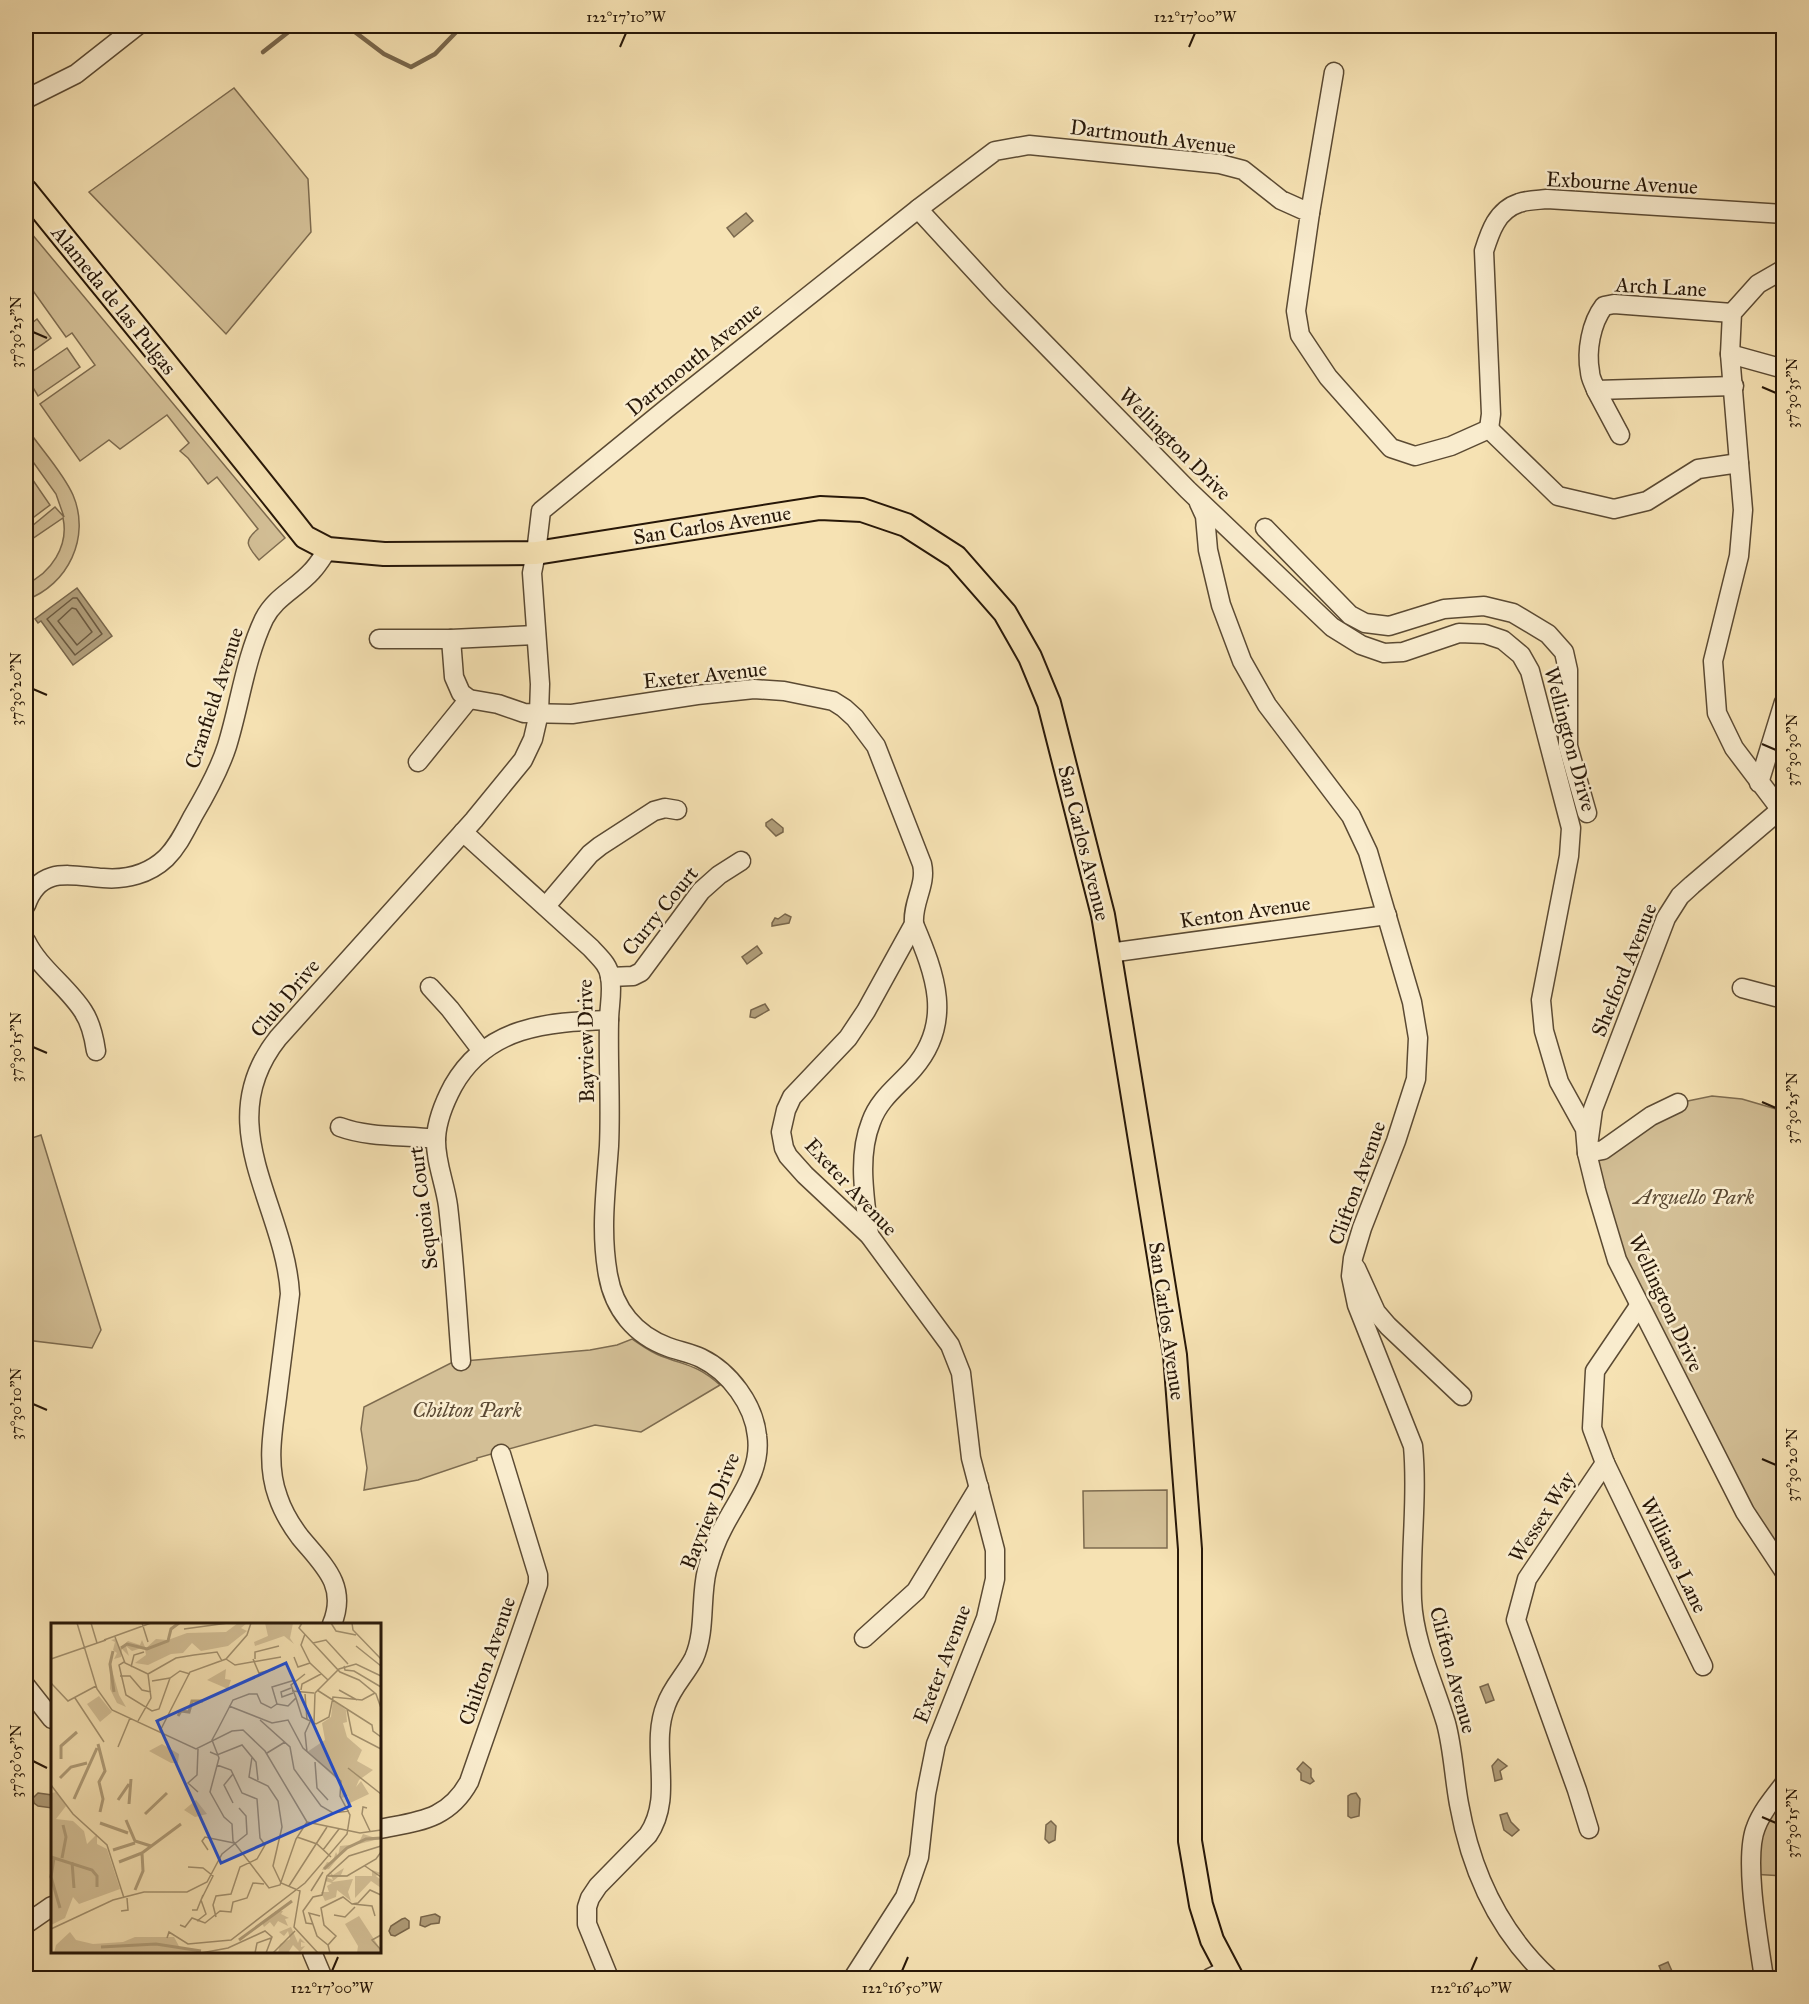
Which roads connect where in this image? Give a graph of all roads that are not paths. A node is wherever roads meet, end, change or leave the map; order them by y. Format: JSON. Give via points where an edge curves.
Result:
{"nodes":[{"id":1,"x":137,"y":26,"type":"edge"},
{"id":2,"x":1334,"y":72,"type":"dead end"},
{"id":3,"x":26,"y":99,"type":"edge"},
{"id":4,"x":26,"y":191,"type":"edge"},
{"id":5,"x":918,"y":210,"type":"junction"},
{"id":6,"x":1310,"y":213,"type":"junction"},
{"id":7,"x":1784,"y":214,"type":"edge"},
{"id":8,"x":1784,"y":269,"type":"edge"},
{"id":9,"x":1732,"y":313,"type":"junction"},
{"id":10,"x":1730,"y":354,"type":"junction"},
{"id":11,"x":1784,"y":369,"type":"edge"},
{"id":12,"x":1734,"y":386,"type":"junction"},
{"id":13,"x":1596,"y":390,"type":"junction"},
{"id":14,"x":204,"y":409,"type":"joint"},
{"id":15,"x":1490,"y":429,"type":"junction"},
{"id":16,"x":1620,"y":435,"type":"dead end"},
{"id":17,"x":1739,"y":463,"type":"junction"},
{"id":18,"x":1188,"y":490,"type":"junction"},
{"id":19,"x":1265,"y":528,"type":"dead end"},
{"id":20,"x":328,"y":549,"type":"junction"},
{"id":21,"x":536,"y":553,"type":"junction"},
{"id":22,"x":1470,"y":607,"type":"junction"},
{"id":23,"x":1469,"y":633,"type":"junction"},
{"id":24,"x":536,"y":635,"type":"junction"},
{"id":25,"x":379,"y":639,"type":"dead end"},
{"id":26,"x":452,"y":639,"type":"junction"},
{"id":27,"x":469,"y":699,"type":"junction"},
{"id":28,"x":1784,"y":702,"type":"edge"},
{"id":29,"x":539,"y":713,"type":"junction"},
{"id":30,"x":418,"y":762,"type":"dead end"},
{"id":31,"x":1759,"y":783,"type":"junction"},
{"id":32,"x":677,"y":810,"type":"dead end"},
{"id":33,"x":1782,"y":812,"type":"edge"},
{"id":34,"x":1587,"y":813,"type":"dead end"},
{"id":35,"x":463,"y":832,"type":"junction"},
{"id":36,"x":741,"y":861,"type":"dead end"},
{"id":37,"x":26,"y":905,"type":"edge"},
{"id":38,"x":546,"y":906,"type":"junction"},
{"id":39,"x":1386,"y":915,"type":"junction"},
{"id":40,"x":914,"y":924,"type":"junction"},
{"id":41,"x":26,"y":941,"type":"edge"},
{"id":42,"x":1109,"y":953,"type":"junction"},
{"id":43,"x":610,"y":977,"type":"junction"},
{"id":44,"x":430,"y":987,"type":"dead end"},
{"id":45,"x":1742,"y":988,"type":"dead end"},
{"id":46,"x":1784,"y":996,"type":"edge"},
{"id":47,"x":609,"y":1020,"type":"junction"},
{"id":48,"x":96,"y":1051,"type":"dead end"},
{"id":49,"x":482,"y":1051,"type":"junction"},
{"id":50,"x":1678,"y":1102,"type":"dead end"},
{"id":51,"x":340,"y":1126,"type":"dead end"},
{"id":52,"x":436,"y":1139,"type":"junction"},
{"id":53,"x":1587,"y":1154,"type":"junction"},
{"id":54,"x":869,"y":1234,"type":"junction"},
{"id":55,"x":1352,"y":1261,"type":"junction"},
{"id":56,"x":1639,"y":1306,"type":"junction"},
{"id":57,"x":462,"y":1360,"type":"dead end"},
{"id":58,"x":1462,"y":1396,"type":"dead end"},
{"id":59,"x":501,"y":1454,"type":"dead end"},
{"id":60,"x":1605,"y":1463,"type":"junction"},
{"id":61,"x":979,"y":1487,"type":"junction"},
{"id":62,"x":1784,"y":1571,"type":"edge"},
{"id":63,"x":332,"y":1623,"type":"edge"},
{"id":64,"x":864,"y":1638,"type":"dead end"},
{"id":65,"x":1702,"y":1666,"type":"dead end"},
{"id":66,"x":26,"y":1686,"type":"edge"},
{"id":67,"x":51,"y":1718,"type":"edge"},
{"id":68,"x":1784,"y":1784,"type":"edge"},
{"id":69,"x":381,"y":1829,"type":"edge"},
{"id":70,"x":1589,"y":1829,"type":"dead end"},
{"id":71,"x":51,"y":1907,"type":"edge"},
{"id":72,"x":26,"y":1924,"type":"edge"},
{"id":73,"x":312,"y":1953,"type":"edge"},
{"id":74,"x":1223,"y":1976,"type":"edge"},
{"id":75,"x":323,"y":1978,"type":"edge"},
{"id":76,"x":609,"y":1978,"type":"edge"},
{"id":77,"x":853,"y":1978,"type":"edge"},
{"id":78,"x":1549,"y":1978,"type":"edge"},
{"id":79,"x":1764,"y":1978,"type":"edge"}],
"edges":[{"from":1,"to":3,"type":"street","via":[[76,74]]},
{"from":2,"to":6,"type":"street"},
{"from":4,"to":14,"type":"main road","name":"Alameda de las Pulgas"},
{"from":5,"to":6,"type":"street","name":"Dartmouth Avenue","via":[[995,151],[1029,145],[1220,164],[1243,170],[1281,200]]},
{"from":5,"to":18,"type":"street","name":"Wellington Drive"},
{"from":5,"to":21,"type":"street","name":"Dartmouth Avenue","via":[[541,511]]},
{"from":6,"to":15,"type":"street","via":[[1296,311],[1300,335],[1328,377],[1391,448],[1415,456]]},
{"from":7,"to":15,"type":"street","name":"Exbourne Avenue","via":[[1547,199],[1518,203],[1499,216],[1484,251]]},
{"from":8,"to":9,"type":"street","via":[[1758,284]]},
{"from":9,"to":10,"type":"street"},
{"from":9,"to":13,"type":"street","name":"Arch Lane","via":[[1604,306],[1596,317],[1590,345],[1590,372]]},
{"from":10,"to":11,"type":"street"},
{"from":10,"to":12,"type":"street"},
{"from":12,"to":13,"type":"street"},
{"from":12,"to":17,"type":"street"},
{"from":13,"to":16,"type":"street","name":"Arch Lane"},
{"from":14,"to":20,"type":"main road","name":"San Carlos Avenue","via":[[305,537]]},
{"from":15,"to":17,"type":"street","via":[[1558,496],[1614,509],[1647,501],[1698,469]]},
{"from":17,"to":31,"type":"street","via":[[1743,510],[1739,556],[1713,662],[1717,713],[1734,748]]},
{"from":18,"to":23,"type":"street","name":"Wellington Drive","via":[[1332,627],[1361,645],[1384,653],[1403,652]]},
{"from":18,"to":39,"type":"street","name":"Clifton Avenue","via":[[1205,516],[1221,606],[1242,661],[1267,705],[1351,816],[1368,852]]},
{"from":19,"to":22,"type":"street","via":[[1343,608],[1365,624],[1389,626],[1433,612]]},
{"from":20,"to":21,"type":"main road","name":"San Carlos Avenue","via":[[384,554]]},
{"from":20,"to":37,"type":"street","name":"Cranfield Avenue","via":[[313,571],[277,600],[266,615],[221,763],[174,849],[154,869],[133,876],[55,876],[39,884]]},
{"from":21,"to":24,"type":"street","name":"Club Drive","via":[[532,573]]},
{"from":21,"to":42,"type":"main road","name":"San Carlos Avenue","via":[[820,508],[862,510],[906,525],[956,557],[1005,613],[1030,657],[1049,703]]},
{"from":22,"to":23,"type":"street"},
{"from":22,"to":34,"type":"street","via":[[1512,613],[1548,634],[1564,652],[1568,670],[1568,746]]},
{"from":23,"to":53,"type":"street","name":"Wellington Drive","via":[[1503,640],[1521,655],[1530,671],[1571,828],[1541,1000],[1544,1032],[1559,1082],[1585,1129]]},
{"from":24,"to":26,"type":"street"},
{"from":24,"to":29,"type":"street","name":"Club Drive"},
{"from":25,"to":26,"type":"street"},
{"from":26,"to":27,"type":"street","via":[[455,683]]},
{"from":27,"to":29,"type":"street","name":"Exeter Avenue"},
{"from":27,"to":30,"type":"street"},
{"from":28,"to":31,"type":"street"},
{"from":29,"to":35,"type":"street","name":"Club Drive","via":[[523,760]]},
{"from":29,"to":40,"type":"street","name":"Exeter Avenue","via":[[573,714],[754,689],[805,694],[840,705],[876,746],[922,864]]},
{"from":31,"to":33,"type":"street"},
{"from":32,"to":38,"type":"street","via":[[654,811],[600,846]]},
{"from":33,"to":53,"type":"street","name":"Shelford Avenue","via":[[1692,885],[1666,918],[1593,1109]]},
{"from":35,"to":38,"type":"street","name":"Bayview Drive"},
{"from":35,"to":63,"type":"street","name":"Club Drive","via":[[278,1038],[260,1066],[251,1095],[249,1133],[290,1294],[271,1467],[286,1517],[333,1580],[337,1607]]},
{"from":36,"to":43,"type":"street","name":"Curry Court","via":[[701,891],[641,972],[624,978]]},
{"from":38,"to":43,"type":"street","name":"Bayview Drive","via":[[603,961]]},
{"from":39,"to":42,"type":"street","name":"Kenton Avenue"},
{"from":39,"to":55,"type":"street","name":"Clifton Avenue","via":[[1412,1002],[1418,1038],[1416,1079]]},
{"from":40,"to":54,"type":"street","via":[[936,981],[936,1023],[919,1062],[882,1101],[871,1122],[863,1164]]},
{"from":40,"to":54,"type":"street","name":"Exeter Avenue","via":[[848,1038],[792,1097],[781,1132],[784,1148],[794,1164]]},
{"from":41,"to":48,"type":"street","via":[[34,956],[83,1011],[94,1035]]},
{"from":42,"to":74,"type":"main road","name":"San Carlos Avenue","via":[[1175,1355],[1190,1549],[1190,1840],[1201,1905]]},
{"from":43,"to":47,"type":"street","name":"Bayview Drive"},
{"from":44,"to":49,"type":"street"},
{"from":45,"to":46,"type":"street"},
{"from":47,"to":49,"type":"street","name":"Sequoia Court","via":[[534,1027]]},
{"from":47,"to":76,"type":"street","name":"Bayview Drive","via":[[609,1134],[603,1223],[612,1289],[629,1322],[645,1336],[704,1360],[734,1386],[750,1407],[758,1436],[752,1475],[711,1557],[694,1657],[666,1703],[662,1717],[661,1804],[655,1826],[598,1886],[587,1907],[587,1924]]},
{"from":49,"to":52,"type":"street","name":"Sequoia Court","via":[[451,1090]]},
{"from":50,"to":53,"type":"street","via":[[1603,1150]]},
{"from":51,"to":52,"type":"street","via":[[363,1133]]},
{"from":52,"to":57,"type":"street","name":"Sequoia Court","via":[[448,1208]]},
{"from":53,"to":56,"type":"street","name":"Wellington Drive","via":[[1617,1260]]},
{"from":54,"to":61,"type":"street","name":"Exeter Avenue","via":[[950,1345],[961,1372],[971,1458]]},
{"from":55,"to":58,"type":"street","via":[[1376,1312]]},
{"from":55,"to":78,"type":"street","name":"Clifton Avenue","via":[[1357,1305],[1413,1446],[1416,1471],[1412,1601],[1418,1637],[1447,1725],[1459,1806],[1474,1863],[1503,1924]]},
{"from":56,"to":60,"type":"street","name":"Wessex Way","via":[[1594,1371],[1592,1428]]},
{"from":56,"to":62,"type":"street","name":"Wellington Drive","via":[[1745,1512]]},
{"from":59,"to":69,"type":"street","name":"Chilton Avenue","via":[[538,1584],[463,1793],[433,1818]]},
{"from":60,"to":65,"type":"street","name":"Williams Lane"},
{"from":60,"to":70,"type":"street","name":"Wessex Way","via":[[1527,1579],[1516,1620]]},
{"from":61,"to":64,"type":"street","via":[[916,1591]]},
{"from":61,"to":77,"type":"street","name":"Exeter Avenue","via":[[995,1550],[995,1579],[986,1618],[936,1744],[919,1857],[905,1897]]},
{"from":66,"to":67,"type":"street"},
{"from":68,"to":79,"type":"street","via":[[1752,1837],[1751,1874]]},
{"from":71,"to":72,"type":"street"},
{"from":73,"to":75,"type":"street"}]}
